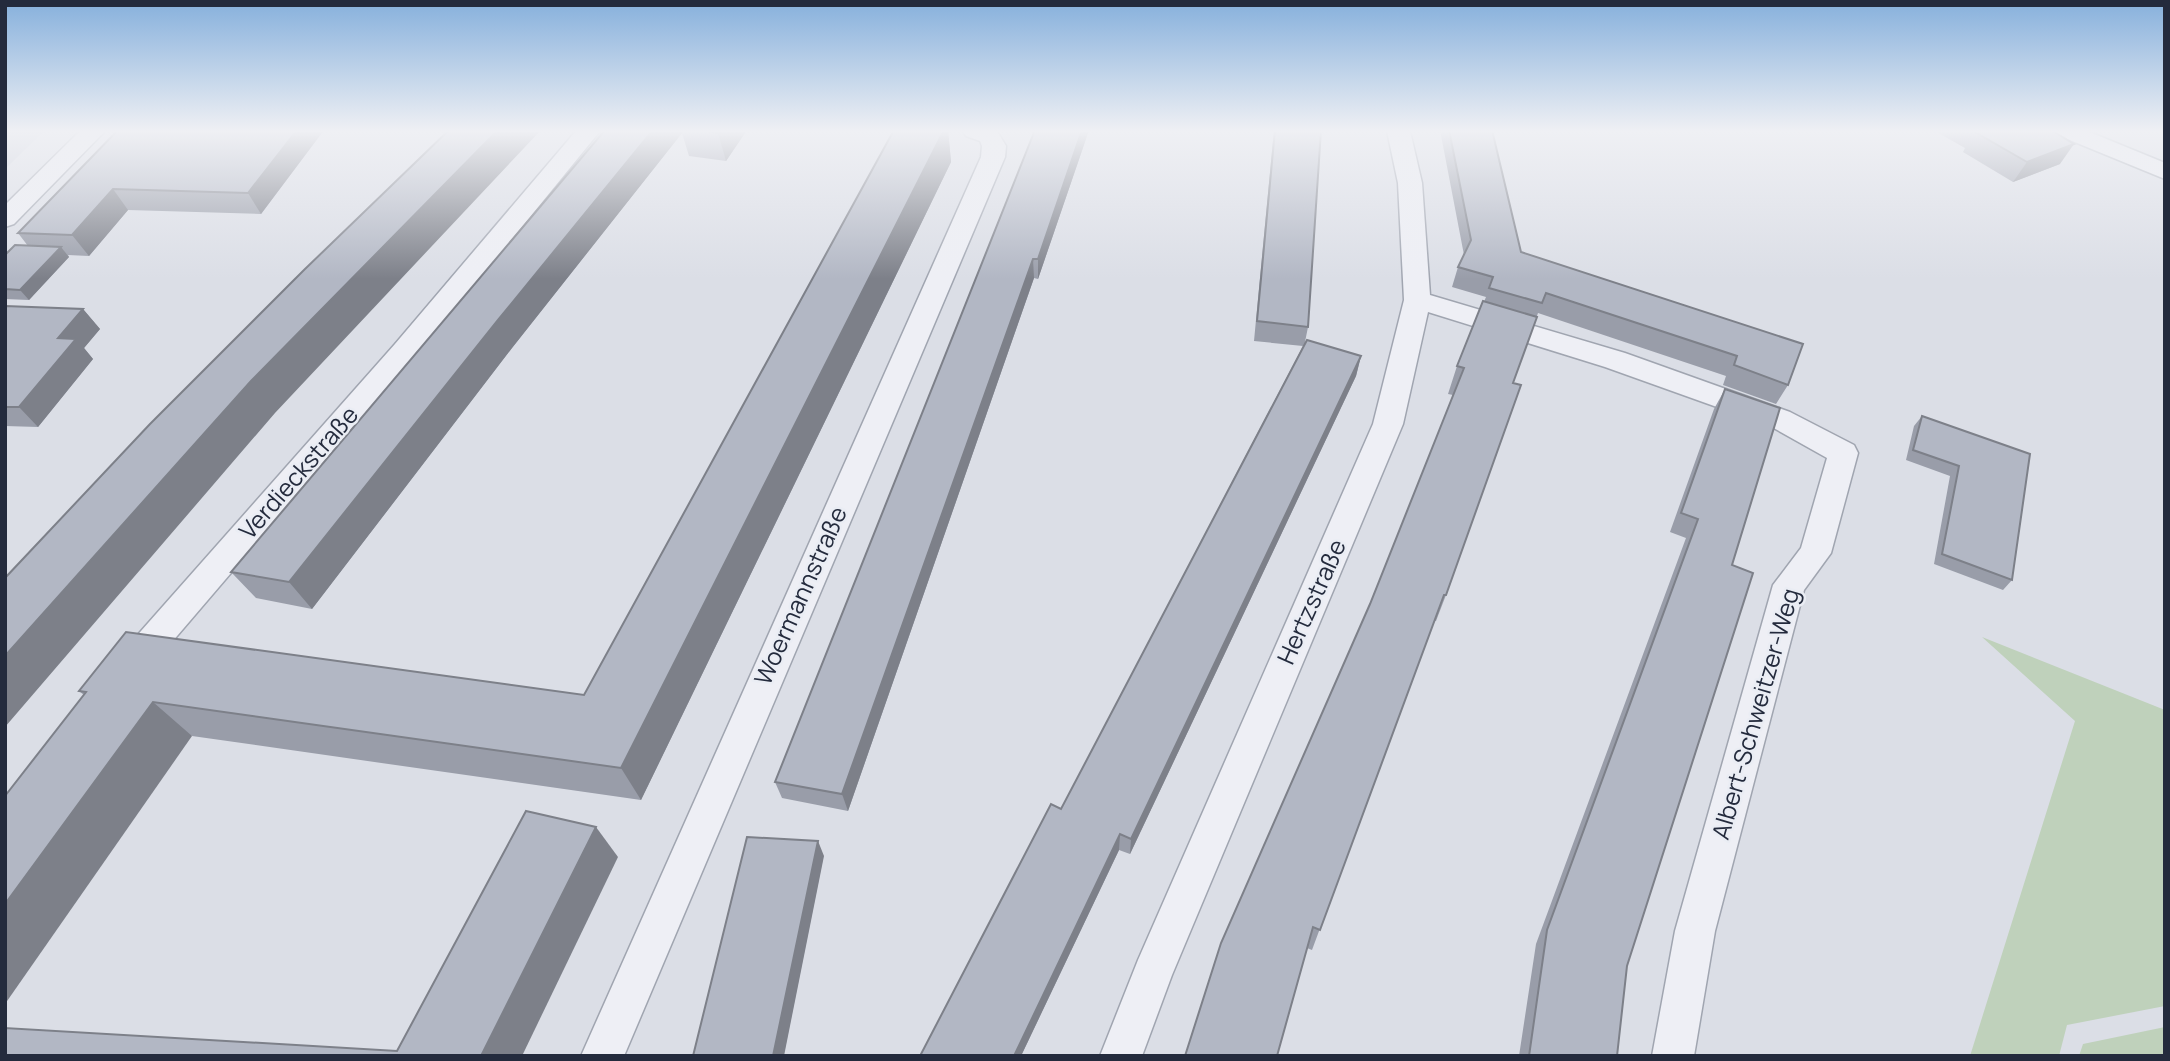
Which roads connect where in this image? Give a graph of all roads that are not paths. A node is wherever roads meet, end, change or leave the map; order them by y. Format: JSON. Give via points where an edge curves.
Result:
{"nodes":[{"id":1,"x":43,"y":181,"type":"edge"},
{"id":2,"x":547,"y":181,"type":"edge"},
{"id":3,"x":982,"y":181,"type":"edge"},
{"id":4,"x":1409,"y":181,"type":"edge"},
{"id":5,"x":5,"y":219,"type":"edge"},
{"id":6,"x":1417,"y":300,"type":"junction"},
{"id":7,"x":110,"y":690,"type":"edge"},
{"id":8,"x":602,"y":1056,"type":"edge"},
{"id":9,"x":1121,"y":1056,"type":"edge"},
{"id":10,"x":1673,"y":1056,"type":"edge"}],
"edges":[{"from":1,"to":5,"type":"street"},
{"from":2,"to":7,"type":"street","name":"Verdieckstraße"},
{"from":3,"to":8,"type":"street","name":"Woermannstraße"},
{"from":4,"to":6,"type":"street","name":"Hertzstraße"},
{"from":6,"to":9,"type":"street","name":"Hertzstraße","via":[[1388,424]]},
{"from":6,"to":10,"type":"street","name":"Albert-Schweitzer-Weg","via":[[1615,360],[1780,419],[1843,453],[1815,553],[1788,585],[1695,932]]}]}
